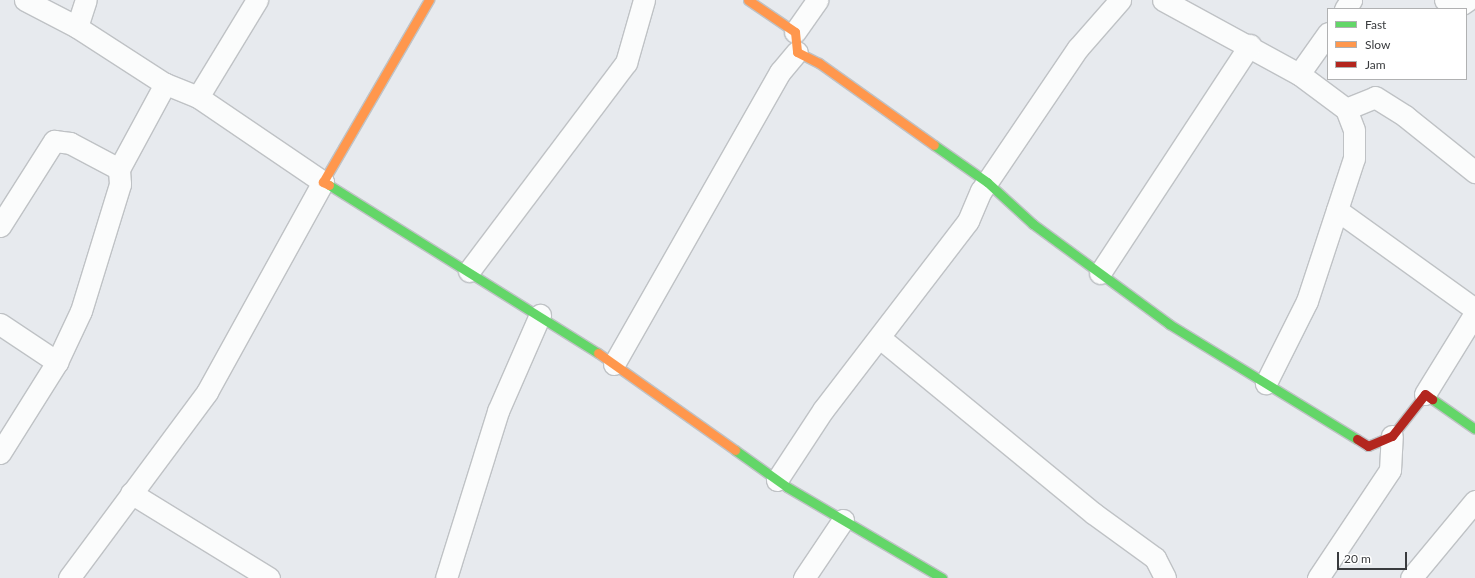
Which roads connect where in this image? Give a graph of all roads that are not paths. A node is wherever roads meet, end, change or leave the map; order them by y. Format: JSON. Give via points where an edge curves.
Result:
{"nodes":[{"id":1,"x":25,"y":0,"type":"edge"},
{"id":2,"x":86,"y":0,"type":"edge"},
{"id":3,"x":257,"y":0,"type":"edge"},
{"id":4,"x":430,"y":0,"type":"edge"},
{"id":5,"x":644,"y":0,"type":"edge"},
{"id":6,"x":748,"y":0,"type":"edge"},
{"id":7,"x":817,"y":0,"type":"edge"},
{"id":8,"x":1120,"y":0,"type":"edge"},
{"id":9,"x":1163,"y":0,"type":"edge"},
{"id":10,"x":1352,"y":0,"type":"edge"},
{"id":11,"x":1445,"y":0,"type":"edge"},
{"id":12,"x":1468,"y":0,"type":"edge"},
{"id":13,"x":1186,"y":5,"type":"edge"},
{"id":14,"x":1346,"y":8,"type":"edge"},
{"id":15,"x":77,"y":27,"type":"junction"},
{"id":16,"x":795,"y":32,"type":"junction"},
{"id":17,"x":1327,"y":34,"type":"edge"},
{"id":18,"x":1250,"y":45,"type":"junction"},
{"id":19,"x":797,"y":52,"type":"junction"},
{"id":20,"x":1299,"y":74,"type":"junction"},
{"id":21,"x":165,"y":84,"type":"junction"},
{"id":22,"x":198,"y":97,"type":"junction"},
{"id":23,"x":1346,"y":109,"type":"junction"},
{"id":24,"x":119,"y":169,"type":"junction"},
{"id":25,"x":1475,"y":172,"type":"edge"},
{"id":26,"x":323,"y":182,"type":"junction"},
{"id":27,"x":987,"y":182,"type":"junction"},
{"id":28,"x":1337,"y":210,"type":"junction"},
{"id":29,"x":0,"y":226,"type":"edge"},
{"id":30,"x":469,"y":271,"type":"junction"},
{"id":31,"x":1100,"y":273,"type":"junction"},
{"id":32,"x":1475,"y":310,"type":"edge"},
{"id":33,"x":1475,"y":313,"type":"edge"},
{"id":34,"x":540,"y":314,"type":"junction"},
{"id":35,"x":0,"y":324,"type":"edge"},
{"id":36,"x":880,"y":338,"type":"junction"},
{"id":37,"x":57,"y":362,"type":"junction"},
{"id":38,"x":614,"y":364,"type":"junction"},
{"id":39,"x":1266,"y":383,"type":"junction"},
{"id":40,"x":1425,"y":394,"type":"junction"},
{"id":41,"x":1475,"y":429,"type":"edge"},
{"id":42,"x":1392,"y":436,"type":"junction"},
{"id":43,"x":0,"y":454,"type":"edge"},
{"id":44,"x":777,"y":480,"type":"junction"},
{"id":45,"x":131,"y":493,"type":"junction"},
{"id":46,"x":1475,"y":501,"type":"edge"},
{"id":47,"x":843,"y":520,"type":"junction"},
{"id":48,"x":69,"y":578,"type":"edge"},
{"id":49,"x":269,"y":578,"type":"edge"},
{"id":50,"x":446,"y":578,"type":"edge"},
{"id":51,"x":804,"y":578,"type":"edge"},
{"id":52,"x":942,"y":578,"type":"edge"},
{"id":53,"x":1165,"y":578,"type":"edge"},
{"id":54,"x":1318,"y":578,"type":"edge"},
{"id":55,"x":1411,"y":578,"type":"edge"}],
"edges":[{"from":1,"to":15,"type":"street"},
{"from":2,"to":15,"type":"street"},
{"from":3,"to":22,"type":"street"},
{"from":4,"to":26,"type":"street"},
{"from":5,"to":30,"type":"street","via":[[626,63]]},
{"from":6,"to":16,"type":"street"},
{"from":7,"to":16,"type":"street"},
{"from":8,"to":27,"type":"street","via":[[1078,48]]},
{"from":9,"to":13,"type":"street"},
{"from":10,"to":14,"type":"street"},
{"from":11,"to":12,"type":"street","via":[[1462,4]]},
{"from":13,"to":18,"type":"street"},
{"from":15,"to":21,"type":"street"},
{"from":16,"to":19,"type":"street"},
{"from":17,"to":20,"type":"street"},
{"from":18,"to":20,"type":"street"},
{"from":18,"to":31,"type":"street"},
{"from":19,"to":27,"type":"street","via":[[819,63]]},
{"from":19,"to":38,"type":"street","via":[[780,72]]},
{"from":20,"to":23,"type":"street"},
{"from":21,"to":22,"type":"street"},
{"from":21,"to":24,"type":"street"},
{"from":22,"to":26,"type":"street"},
{"from":23,"to":25,"type":"street","via":[[1375,97],[1405,116]]},
{"from":23,"to":28,"type":"street","via":[[1354,130],[1354,158]]},
{"from":24,"to":29,"type":"street","via":[[70,143],[54,142]]},
{"from":24,"to":37,"type":"street","via":[[120,184],[81,311]]},
{"from":26,"to":30,"type":"street"},
{"from":26,"to":45,"type":"street","via":[[207,392]]},
{"from":27,"to":31,"type":"street","via":[[1033,224]]},
{"from":27,"to":36,"type":"street","via":[[968,221]]},
{"from":28,"to":32,"type":"street"},
{"from":28,"to":39,"type":"street","via":[[1307,301]]},
{"from":30,"to":34,"type":"street"},
{"from":31,"to":39,"type":"street","via":[[1169,324]]},
{"from":33,"to":40,"type":"street"},
{"from":34,"to":38,"type":"street"},
{"from":34,"to":50,"type":"street","via":[[498,411]]},
{"from":35,"to":37,"type":"street"},
{"from":36,"to":44,"type":"street","via":[[823,410]]},
{"from":36,"to":53,"type":"street","via":[[1093,513],[1155,558]]},
{"from":37,"to":43,"type":"street"},
{"from":38,"to":44,"type":"street"},
{"from":39,"to":42,"type":"street","via":[[1368,446]]},
{"from":40,"to":41,"type":"street"},
{"from":40,"to":42,"type":"street"},
{"from":42,"to":54,"type":"street","via":[[1390,470]]},
{"from":44,"to":47,"type":"street"},
{"from":45,"to":48,"type":"street"},
{"from":45,"to":49,"type":"street"},
{"from":46,"to":55,"type":"street"},
{"from":47,"to":51,"type":"street"},
{"from":47,"to":52,"type":"street"}]}
